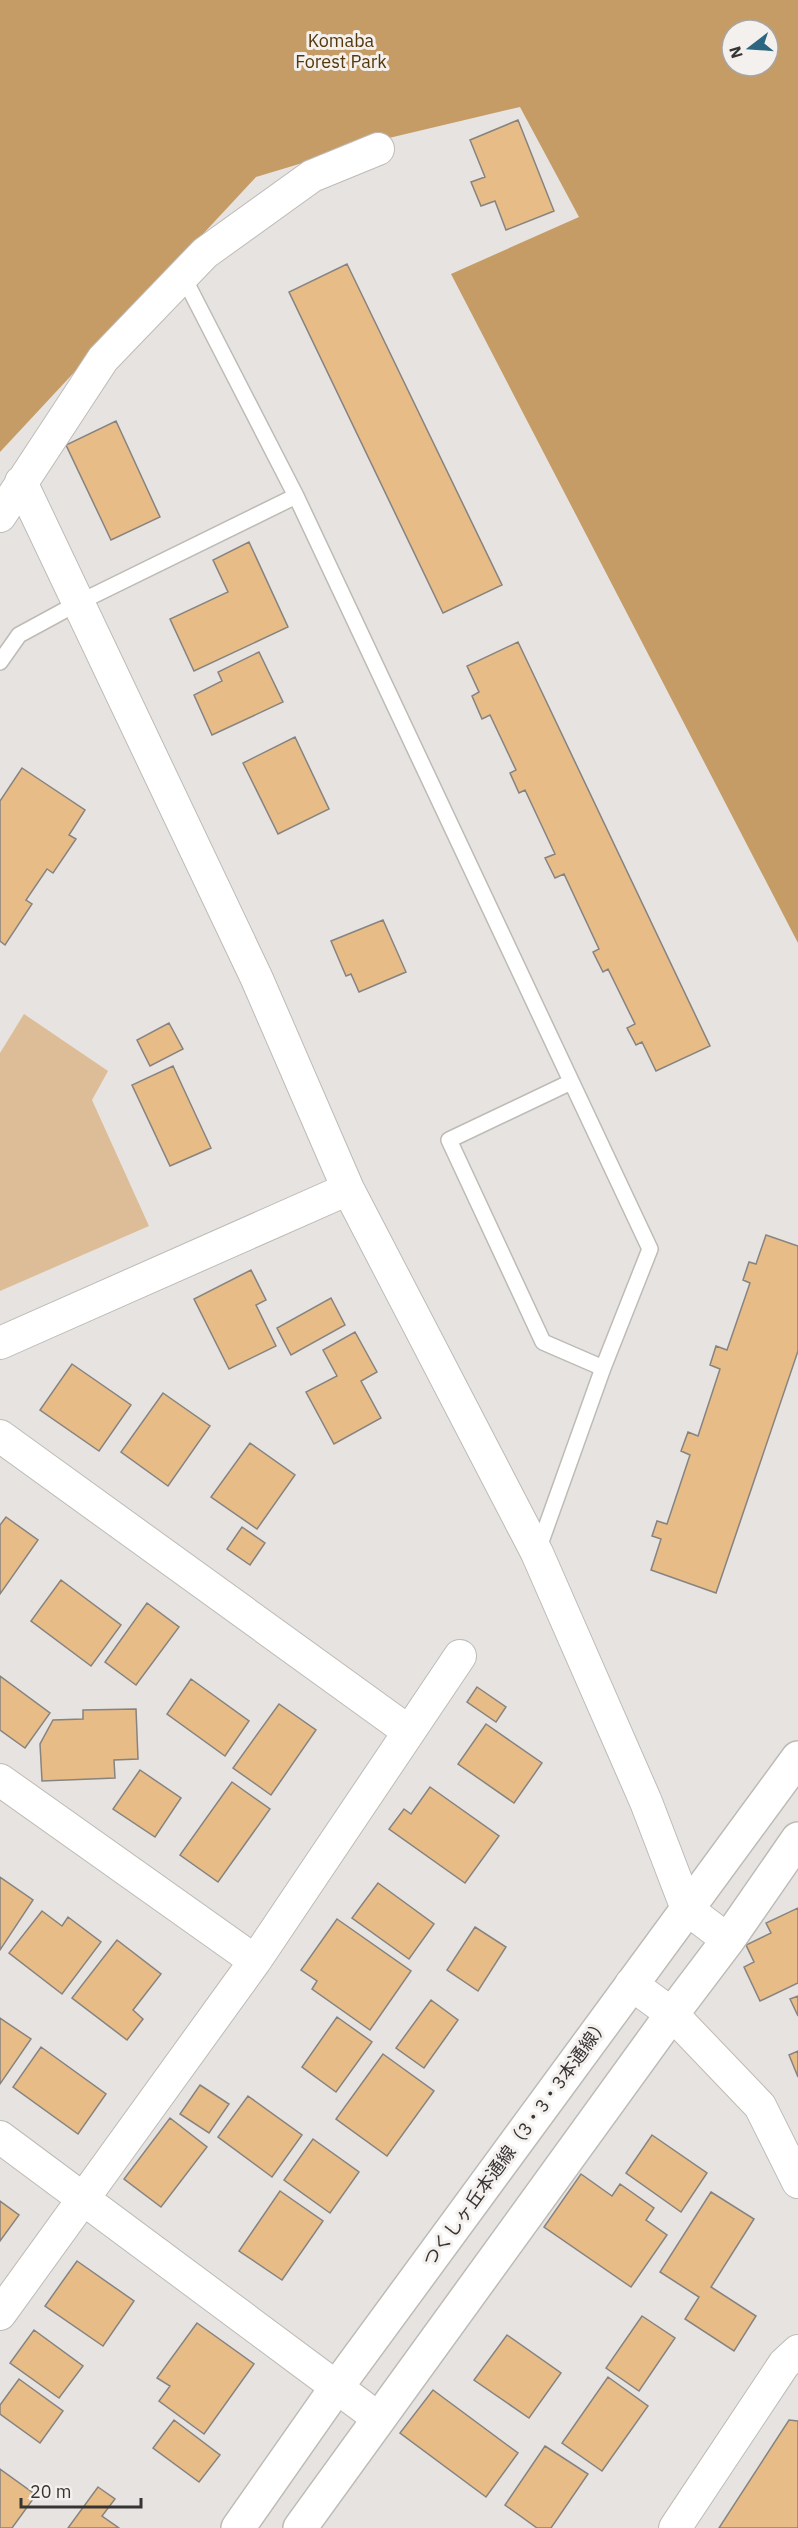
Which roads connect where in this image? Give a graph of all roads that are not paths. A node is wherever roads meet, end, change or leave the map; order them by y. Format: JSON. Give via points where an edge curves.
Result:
{"nodes":[{"id":1,"x":378,"y":149,"type":"dead end"},
{"id":2,"x":183,"y":276,"type":"junction"},
{"id":3,"x":21,"y":482,"type":"junction"},
{"id":4,"x":296,"y":495,"type":"junction"},
{"id":5,"x":0,"y":516,"type":"edge"},
{"id":6,"x":78,"y":603,"type":"junction"},
{"id":7,"x":0,"y":662,"type":"edge"},
{"id":8,"x":571,"y":1082,"type":"junction"},
{"id":9,"x":348,"y":1189,"type":"junction"},
{"id":10,"x":0,"y":1343,"type":"edge"},
{"id":11,"x":603,"y":1368,"type":"junction"},
{"id":12,"x":0,"y":1436,"type":"edge"},
{"id":13,"x":537,"y":1553,"type":"junction"},
{"id":14,"x":460,"y":1656,"type":"dead end"},
{"id":15,"x":408,"y":1731,"type":"junction"},
{"id":16,"x":798,"y":1758,"type":"edge"},
{"id":17,"x":0,"y":1780,"type":"edge"},
{"id":18,"x":798,"y":1839,"type":"edge"},
{"id":19,"x":687,"y":1909,"type":"junction"},
{"id":20,"x":728,"y":1940,"type":"junction"},
{"id":21,"x":255,"y":1962,"type":"junction"},
{"id":22,"x":631,"y":1984,"type":"junction"},
{"id":23,"x":672,"y":2014,"type":"junction"},
{"id":24,"x":0,"y":2137,"type":"edge"},
{"id":25,"x":798,"y":2182,"type":"edge"},
{"id":26,"x":84,"y":2199,"type":"junction"},
{"id":27,"x":0,"y":2314,"type":"edge"},
{"id":28,"x":798,"y":2351,"type":"edge"},
{"id":29,"x":336,"y":2388,"type":"junction"},
{"id":30,"x":378,"y":2418,"type":"junction"},
{"id":31,"x":238,"y":2528,"type":"edge"},
{"id":32,"x":300,"y":2528,"type":"edge"},
{"id":33,"x":675,"y":2528,"type":"edge"}],
"edges":[{"from":1,"to":2,"type":"street","via":[[312,176],[205,253]]},
{"from":2,"to":3,"type":"street","via":[[103,359]]},
{"from":2,"to":4,"type":"lane"},
{"from":3,"to":5,"type":"street"},
{"from":3,"to":6,"type":"street"},
{"from":4,"to":6,"type":"lane"},
{"from":4,"to":8,"type":"lane"},
{"from":6,"to":7,"type":"lane","via":[[19,635]]},
{"from":6,"to":9,"type":"street","via":[[257,979]]},
{"from":8,"to":11,"type":"lane","via":[[650,1249]]},
{"from":8,"to":11,"type":"lane","via":[[449,1140],[543,1342]]},
{"from":9,"to":10,"type":"street"},
{"from":9,"to":13,"type":"street"},
{"from":11,"to":13,"type":"lane"},
{"from":12,"to":15,"type":"street"},
{"from":13,"to":19,"type":"street","via":[[646,1802]]},
{"from":14,"to":15,"type":"street"},
{"from":15,"to":21,"type":"street"},
{"from":16,"to":19,"type":"street","name":"つくしヶ丘本通線（3・3・3本通線）"},
{"from":17,"to":21,"type":"street"},
{"from":18,"to":20,"type":"street"},
{"from":19,"to":20,"type":"street"},
{"from":19,"to":22,"type":"street","name":"つくしヶ丘本通線（3・3・3本通線）"},
{"from":20,"to":23,"type":"street"},
{"from":21,"to":26,"type":"street"},
{"from":22,"to":23,"type":"street"},
{"from":22,"to":29,"type":"street","name":"つくしヶ丘本通線（3・3・3本通線）"},
{"from":23,"to":25,"type":"street","via":[[760,2106]]},
{"from":23,"to":30,"type":"street"},
{"from":24,"to":26,"type":"street"},
{"from":26,"to":27,"type":"street"},
{"from":26,"to":29,"type":"street"},
{"from":28,"to":33,"type":"street","via":[[784,2364]]},
{"from":29,"to":30,"type":"street"},
{"from":29,"to":31,"type":"street","name":"つくしヶ丘本通線（3・3・3本通線）"},
{"from":30,"to":32,"type":"street"}]}
